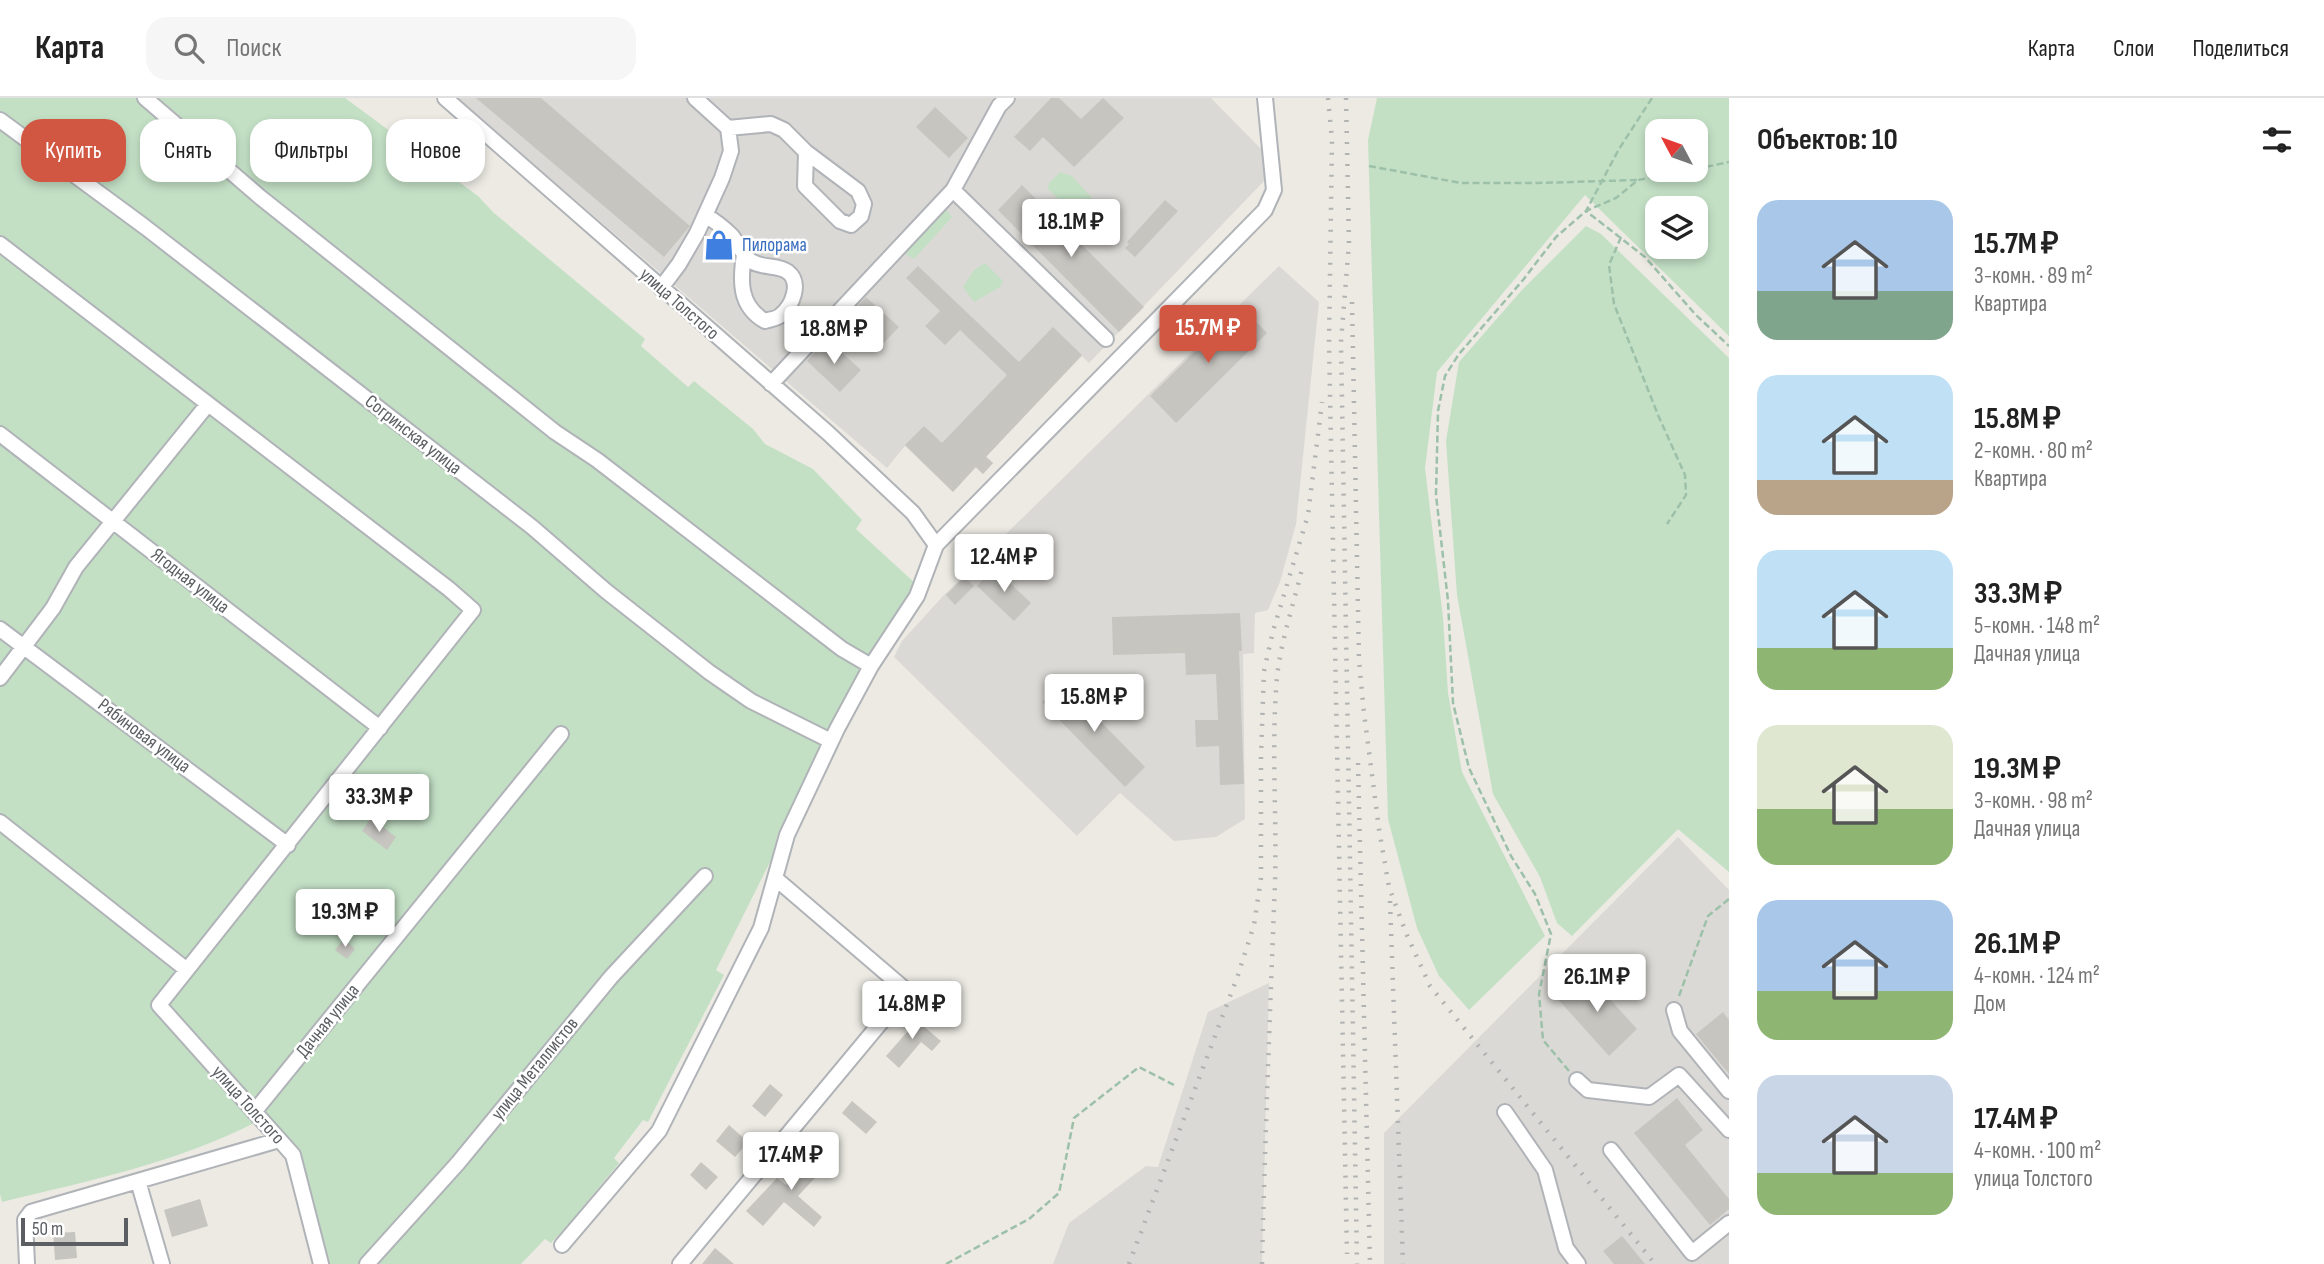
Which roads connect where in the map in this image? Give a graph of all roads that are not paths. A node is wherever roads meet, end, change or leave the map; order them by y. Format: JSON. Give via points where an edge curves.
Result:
{"nodes":[{"id":1,"x":145,"y":98,"type":"edge"},
{"id":2,"x":446,"y":98,"type":"edge"},
{"id":3,"x":695,"y":98,"type":"edge"},
{"id":4,"x":1265,"y":98,"type":"edge"},
{"id":5,"x":998,"y":101,"type":"edge"},
{"id":6,"x":0,"y":120,"type":"edge"},
{"id":7,"x":728,"y":128,"type":"junction"},
{"id":8,"x":806,"y":152,"type":"junction"},
{"id":9,"x":953,"y":190,"type":"junction"},
{"id":10,"x":705,"y":215,"type":"junction"},
{"id":11,"x":0,"y":244,"type":"edge"},
{"id":12,"x":744,"y":255,"type":"junction"},
{"id":13,"x":661,"y":288,"type":"junction"},
{"id":14,"x":1106,"y":339,"type":"dead end"},
{"id":15,"x":771,"y":384,"type":"junction"},
{"id":16,"x":208,"y":404,"type":"junction"},
{"id":17,"x":0,"y":434,"type":"edge"},
{"id":18,"x":112,"y":520,"type":"junction"},
{"id":19,"x":936,"y":545,"type":"junction"},
{"id":20,"x":0,"y":629,"type":"edge"},
{"id":21,"x":24,"y":646,"type":"junction"},
{"id":22,"x":871,"y":666,"type":"junction"},
{"id":23,"x":0,"y":678,"type":"edge"},
{"id":24,"x":380,"y":728,"type":"junction"},
{"id":25,"x":561,"y":734,"type":"dead end"},
{"id":26,"x":831,"y":741,"type":"junction"},
{"id":27,"x":0,"y":822,"type":"edge"},
{"id":28,"x":288,"y":845,"type":"junction"},
{"id":29,"x":705,"y":876,"type":"dead end"},
{"id":30,"x":775,"y":878,"type":"junction"},
{"id":31,"x":187,"y":970,"type":"junction"},
{"id":32,"x":1674,"y":1010,"type":"road end"},
{"id":33,"x":1577,"y":1080,"type":"road end"},
{"id":34,"x":1729,"y":1091,"type":"edge"},
{"id":35,"x":254,"y":1112,"type":"junction"},
{"id":36,"x":1505,"y":1112,"type":"dead end"},
{"id":37,"x":1729,"y":1130,"type":"edge"},
{"id":38,"x":279,"y":1140,"type":"junction"},
{"id":39,"x":1611,"y":1150,"type":"dead end"},
{"id":40,"x":138,"y":1181,"type":"junction"},
{"id":41,"x":1729,"y":1223,"type":"edge"},
{"id":42,"x":562,"y":1245,"type":"dead end"},
{"id":43,"x":27,"y":1264,"type":"edge"},
{"id":44,"x":162,"y":1264,"type":"edge"},
{"id":45,"x":320,"y":1264,"type":"edge"},
{"id":46,"x":367,"y":1264,"type":"edge"},
{"id":47,"x":680,"y":1264,"type":"edge"},
{"id":48,"x":1578,"y":1264,"type":"edge"}],
"edges":[{"from":1,"to":22,"type":"street","via":[[260,197],[555,432],[842,649]]},
{"from":2,"to":13,"type":"street","name":"улица Толстого"},
{"from":3,"to":7,"type":"street"},
{"from":4,"to":19,"type":"street","via":[[1274,190],[1265,210]]},
{"from":5,"to":9,"type":"street"},
{"from":6,"to":26,"type":"street","name":"Согринская улица","via":[[532,527],[709,672],[751,701]]},
{"from":7,"to":8,"type":"street","via":[[771,124]]},
{"from":7,"to":10,"type":"street","via":[[731,152]]},
{"from":8,"to":8,"type":"street","via":[[858,191],[864,204],[862,216],[851,225],[840,221],[805,186]]},
{"from":9,"to":14,"type":"street"},
{"from":9,"to":15,"type":"street"},
{"from":10,"to":12,"type":"street","via":[[732,236]]},
{"from":10,"to":13,"type":"street"},
{"from":11,"to":16,"type":"street"},
{"from":12,"to":12,"type":"street","via":[[792,277],[792,302],[779,317],[765,321],[744,301]]},
{"from":13,"to":15,"type":"street","name":"улица Толстого"},
{"from":15,"to":19,"type":"street","name":"улица Толстого","via":[[913,513]]},
{"from":16,"to":18,"type":"street"},
{"from":16,"to":24,"type":"street","via":[[473,610]]},
{"from":17,"to":18,"type":"street","name":"Ягодная улица"},
{"from":18,"to":21,"type":"street"},
{"from":18,"to":24,"type":"street","name":"Ягодная улица"},
{"from":19,"to":22,"type":"street","via":[[917,596]]},
{"from":20,"to":21,"type":"street","name":"Рябиновая улица"},
{"from":21,"to":23,"type":"street"},
{"from":21,"to":28,"type":"street","name":"Рябиновая улица"},
{"from":22,"to":26,"type":"street"},
{"from":24,"to":28,"type":"street"},
{"from":25,"to":35,"type":"street","name":"Дачная улица"},
{"from":26,"to":30,"type":"street","via":[[787,835]]},
{"from":27,"to":31,"type":"street"},
{"from":28,"to":31,"type":"street"},
{"from":29,"to":46,"type":"street","name":"улица Металлистов","via":[[611,977],[458,1163]]},
{"from":30,"to":42,"type":"street","via":[[761,928],[659,1131]]},
{"from":30,"to":47,"type":"street","via":[[907,991]]},
{"from":31,"to":35,"type":"street","name":"улица Толстого","via":[[159,1005]]},
{"from":32,"to":34,"type":"street","via":[[1680,1031]]},
{"from":33,"to":37,"type":"street","via":[[1588,1090],[1649,1097],[1679,1075]]},
{"from":35,"to":38,"type":"street","name":"улица Толстого"},
{"from":36,"to":48,"type":"street","via":[[1545,1170],[1566,1248]]},
{"from":38,"to":40,"type":"street"},
{"from":38,"to":45,"type":"street","name":"улица Толстого","via":[[293,1155]]},
{"from":39,"to":41,"type":"street","via":[[1692,1254]]},
{"from":40,"to":43,"type":"street","via":[[31,1212],[25,1220]]},
{"from":40,"to":44,"type":"street"}]}
